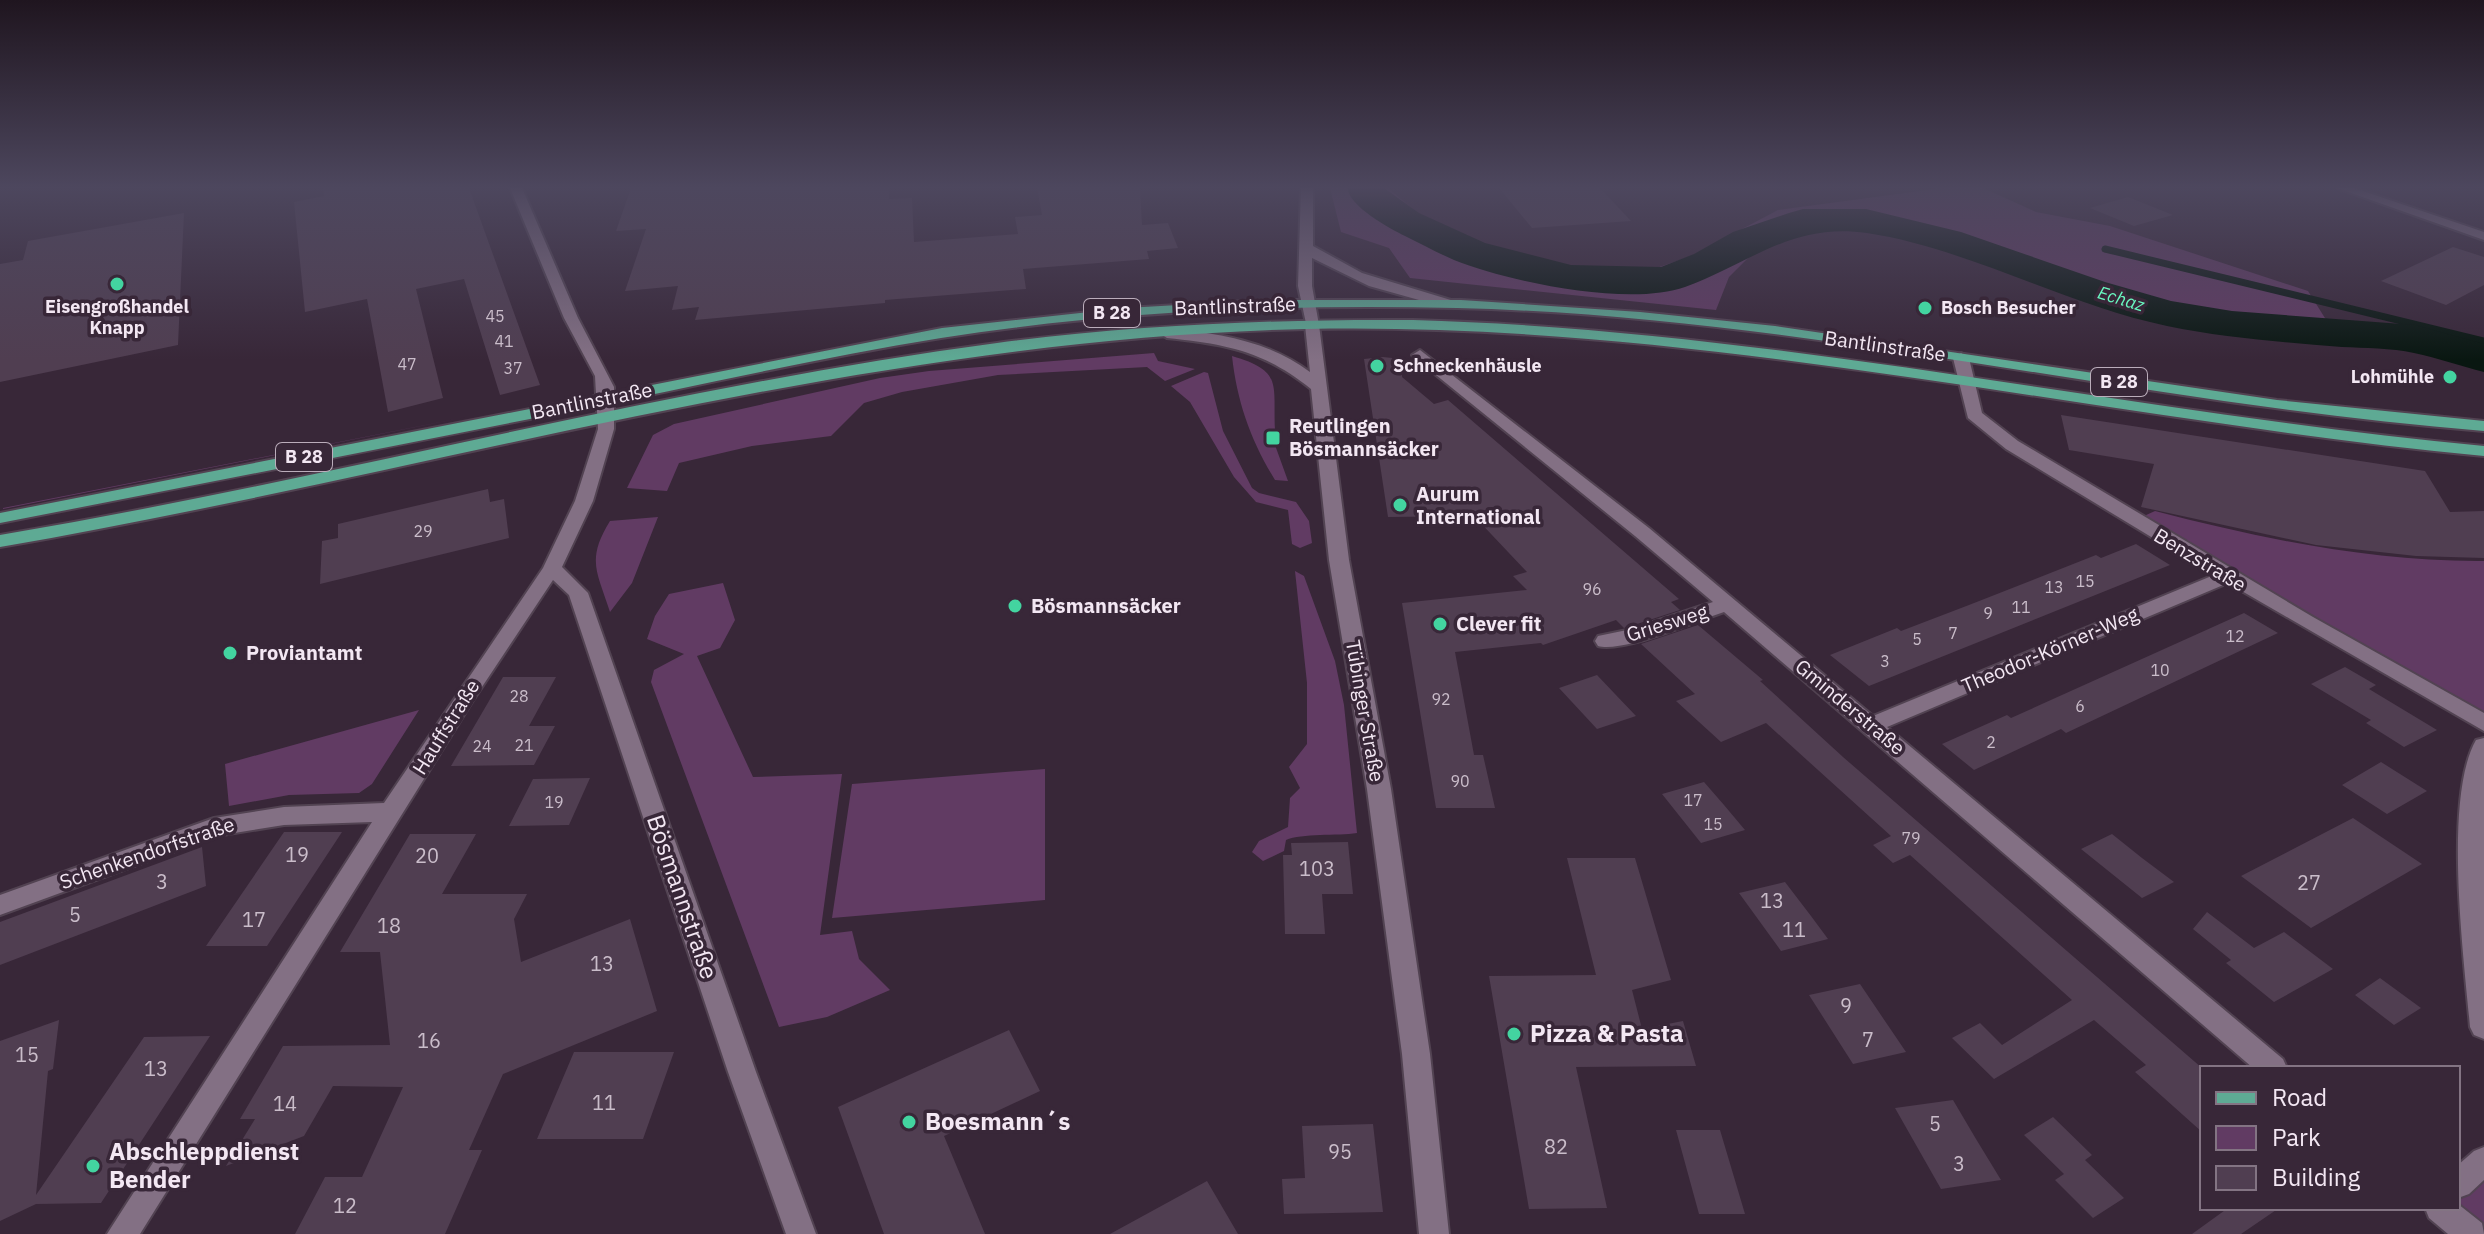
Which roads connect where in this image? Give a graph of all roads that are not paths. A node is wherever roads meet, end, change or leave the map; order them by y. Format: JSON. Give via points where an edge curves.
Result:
{"nodes":[{"id":1,"x":540,"y":246,"type":"edge"},
{"id":2,"x":1307,"y":248,"type":"joint"},
{"id":3,"x":1308,"y":303,"type":"junction"},
{"id":4,"x":1449,"y":304,"type":"junction"},
{"id":5,"x":1312,"y":325,"type":"junction"},
{"id":6,"x":1156,"y":332,"type":"junction"},
{"id":7,"x":1420,"y":355,"type":"dead end"},
{"id":8,"x":1961,"y":358,"type":"junction"},
{"id":9,"x":1965,"y":380,"type":"junction"},
{"id":10,"x":1320,"y":388,"type":"junction"},
{"id":11,"x":607,"y":396,"type":"junction"},
{"id":12,"x":607,"y":420,"type":"junction"},
{"id":13,"x":2271,"y":426,"type":"junction"},
{"id":14,"x":2484,"y":426,"type":"edge"},
{"id":15,"x":2354,"y":451,"type":"dead end"},
{"id":16,"x":2484,"y":451,"type":"edge"},
{"id":17,"x":0,"y":518,"type":"edge"},
{"id":18,"x":0,"y":541,"type":"edge"},
{"id":19,"x":552,"y":568,"type":"junction"},
{"id":20,"x":2228,"y":576,"type":"junction"},
{"id":21,"x":1728,"y":604,"type":"junction"},
{"id":22,"x":1605,"y":641,"type":"dead end"},
{"id":23,"x":2484,"y":723,"type":"edge"},
{"id":24,"x":1872,"y":725,"type":"junction"},
{"id":25,"x":2484,"y":746,"type":"edge"},
{"id":26,"x":392,"y":812,"type":"junction"},
{"id":27,"x":0,"y":905,"type":"edge"},
{"id":28,"x":2484,"y":1027,"type":"edge"},
{"id":29,"x":2271,"y":1066,"type":"edge"},
{"id":30,"x":2484,"y":1161,"type":"edge"},
{"id":31,"x":2460,"y":1182,"type":"edge"},
{"id":32,"x":2442,"y":1210,"type":"edge"},
{"id":33,"x":122,"y":1234,"type":"edge"},
{"id":34,"x":801,"y":1234,"type":"edge"},
{"id":35,"x":1434,"y":1234,"type":"edge"},
{"id":36,"x":2471,"y":1234,"type":"edge"}],
"edges":[{"from":1,"to":11,"type":"street","name":"Hauffstraße","via":[[603,376]]},
{"from":2,"to":3,"type":"street","name":"Tübinger Straße"},
{"from":2,"to":4,"type":"street","via":[[1367,281]]},
{"from":3,"to":4,"type":"main road","name":"Bantlinstraße","number":"B 28"},
{"from":3,"to":5,"type":"street","name":"Tübinger Straße"},
{"from":3,"to":11,"type":"main road","name":"Bantlinstraße","number":"B 28","via":[[1141,311],[967,329]]},
{"from":4,"to":8,"type":"main road","name":"Bantlinstraße","number":"B 28","via":[[1640,316]]},
{"from":5,"to":6,"type":"main road","name":"Bantlinstraße","number":"B 28"},
{"from":5,"to":9,"type":"main road","name":"Bantlinstraße","number":"B 28","via":[[1487,327],[1652,338]]},
{"from":5,"to":10,"type":"street","name":"Tübinger Straße"},
{"from":6,"to":10,"type":"street","via":[[1257,347]]},
{"from":6,"to":12,"type":"main road","name":"Bantlinstraße","number":"B 28","via":[[906,361]]},
{"from":7,"to":21,"type":"street","name":"Gminderstraße"},
{"from":8,"to":9,"type":"street","name":"Benzstraße"},
{"from":8,"to":14,"type":"main road","name":"Bantlinstraße","number":"B 28","via":[[2290,407]]},
{"from":9,"to":13,"type":"main road","name":"Bantlinstraße","number":"B 28"},
{"from":9,"to":20,"type":"street","name":"Benzstraße","via":[[1974,415],[1992,431]]},
{"from":10,"to":35,"type":"street","name":"Tübinger Straße","via":[[1339,560],[1379,789],[1416,1054]]},
{"from":11,"to":12,"type":"street","name":"Hauffstraße"},
{"from":11,"to":17,"type":"main road","name":"Bantlinstraße","number":"B 28"},
{"from":12,"to":18,"type":"main road","name":"Bantlinstraße","number":"B 28"},
{"from":12,"to":19,"type":"street","name":"Hauffstraße","via":[[592,480]]},
{"from":13,"to":15,"type":"main road"},
{"from":13,"to":16,"type":"main road","name":"Bantlinstraße","number":"B 28"},
{"from":19,"to":26,"type":"street","name":"Hauffstraße"},
{"from":19,"to":34,"type":"street","name":"Bösmannstraße","via":[[578,593]]},
{"from":20,"to":23,"type":"street","name":"Benzstraße"},
{"from":20,"to":24,"type":"street","name":"Theodor-Körner-Weg"},
{"from":21,"to":22,"type":"street","name":"Griesweg"},
{"from":21,"to":24,"type":"street","name":"Gminderstraße"},
{"from":24,"to":29,"type":"street","name":"Gminderstraße"},
{"from":25,"to":28,"type":"street","via":[[2475,798],[2471,885]]},
{"from":26,"to":27,"type":"street","name":"Schenkendorfstraße","via":[[284,816],[214,827]]},
{"from":26,"to":33,"type":"street","name":"Hauffstraße"},
{"from":30,"to":31,"type":"street"},
{"from":32,"to":36,"type":"street"}]}
